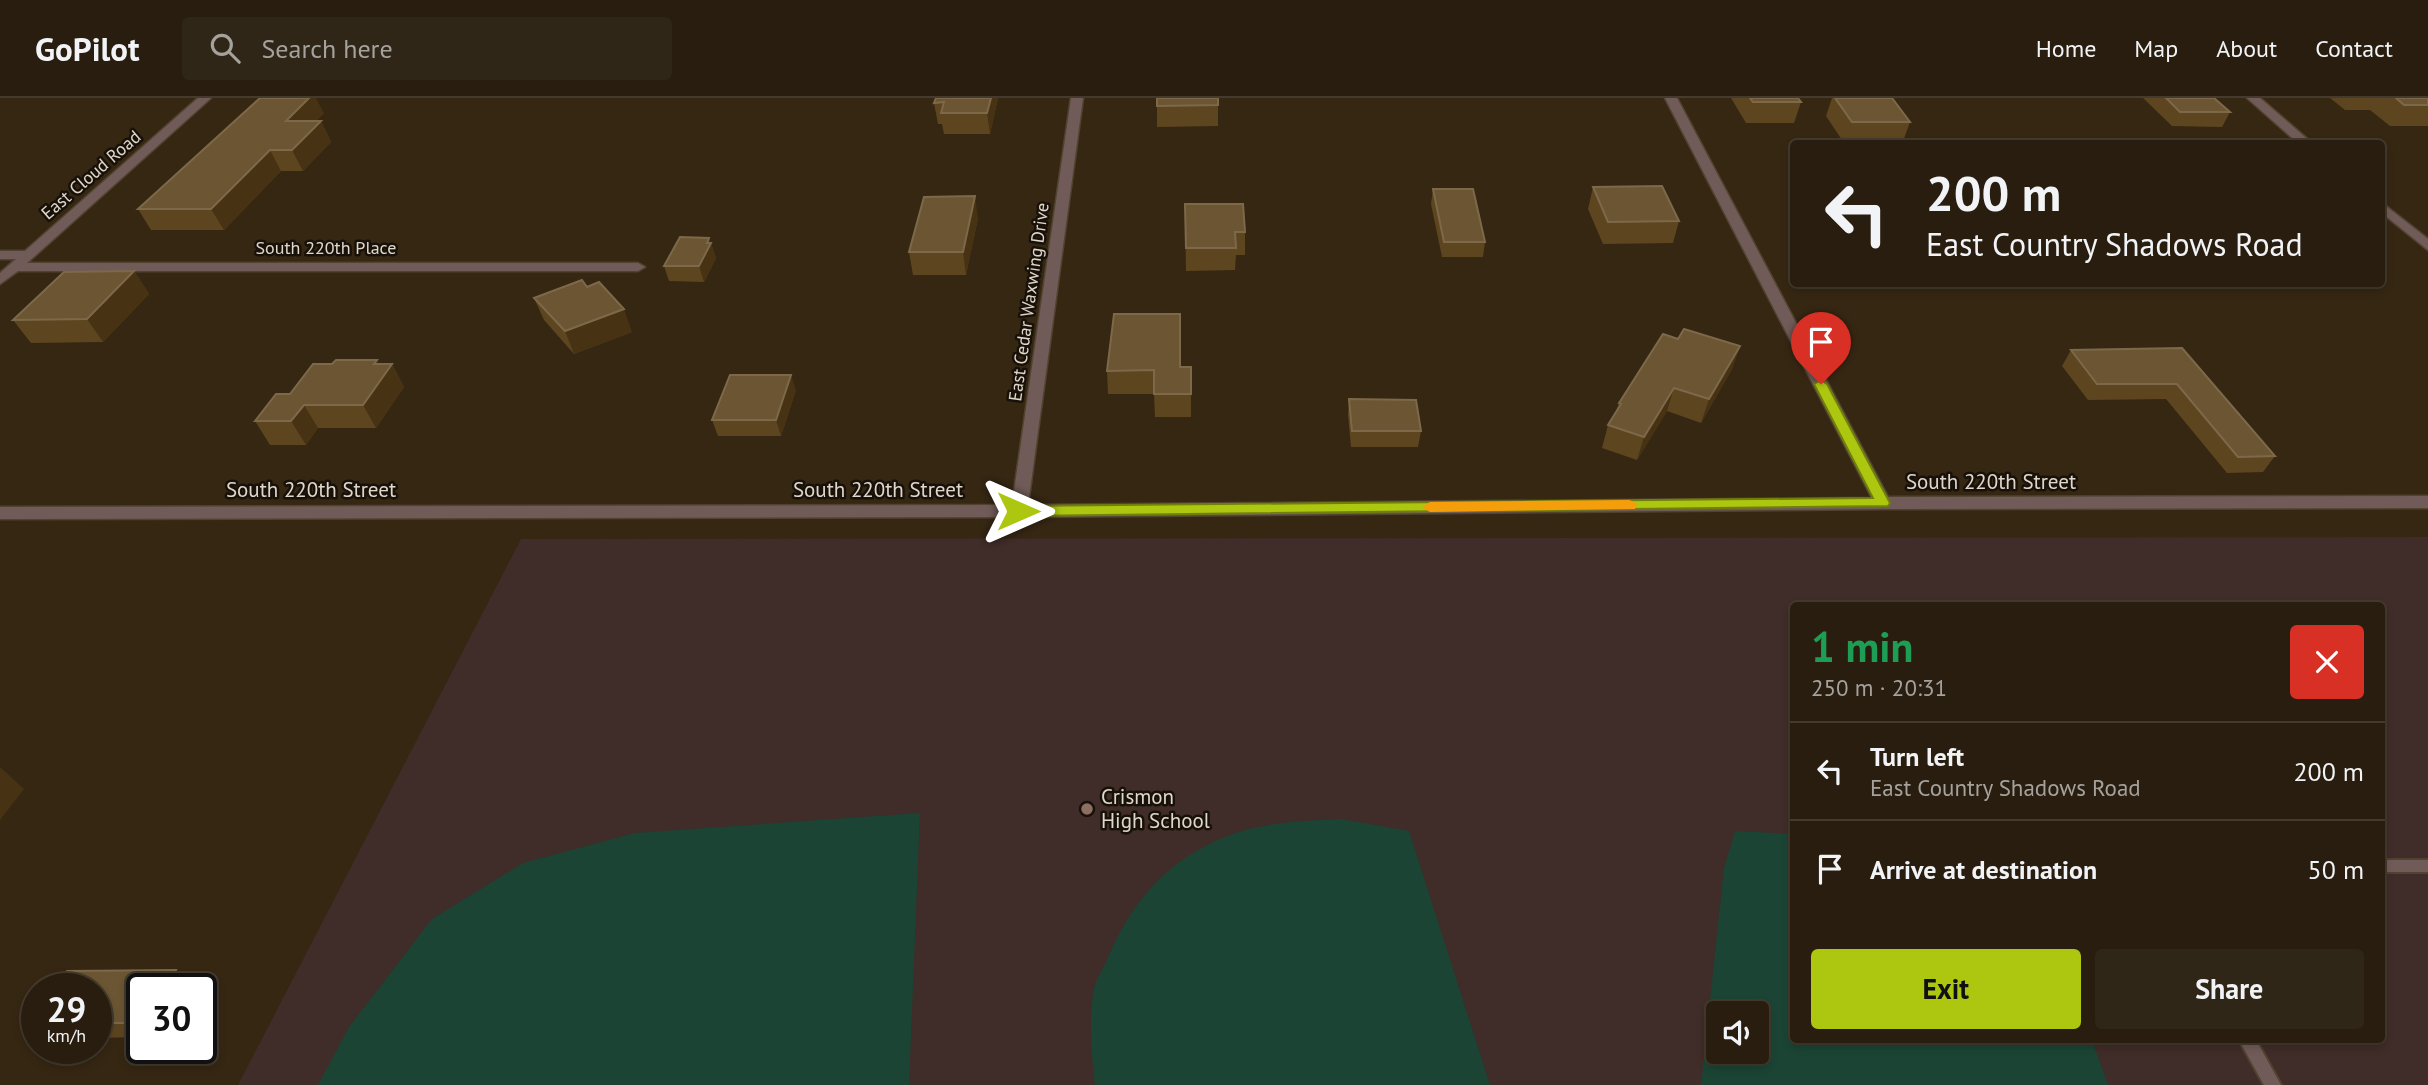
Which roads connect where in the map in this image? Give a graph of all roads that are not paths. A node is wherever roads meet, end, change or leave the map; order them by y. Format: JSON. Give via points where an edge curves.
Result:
{"nodes":[{"id":1,"x":205,"y":98,"type":"edge"},
{"id":2,"x":1077,"y":98,"type":"edge"},
{"id":3,"x":1671,"y":98,"type":"edge"},
{"id":4,"x":2253,"y":98,"type":"edge"},
{"id":5,"x":2302,"y":140,"type":"edge"},
{"id":6,"x":2385,"y":210,"type":"edge"},
{"id":7,"x":2428,"y":246,"type":"edge"},
{"id":8,"x":27,"y":254,"type":"junction"},
{"id":9,"x":0,"y":255,"type":"edge"},
{"id":10,"x":14,"y":267,"type":"junction"},
{"id":11,"x":638,"y":267,"type":"dead end"},
{"id":12,"x":0,"y":280,"type":"edge"},
{"id":13,"x":2428,"y":502,"type":"edge"},
{"id":14,"x":1883,"y":503,"type":"junction"},
{"id":15,"x":1018,"y":511,"type":"junction"},
{"id":16,"x":0,"y":513,"type":"edge"},
{"id":17,"x":2385,"y":866,"type":"edge"},
{"id":18,"x":2428,"y":866,"type":"edge"},
{"id":19,"x":2250,"y":1043,"type":"edge"},
{"id":20,"x":2273,"y":1085,"type":"edge"}],
"edges":[{"from":1,"to":8,"type":"street","name":"East Cloud Road"},
{"from":2,"to":15,"type":"street","name":"East Cedar Waxwing Drive"},
{"from":3,"to":14,"type":"street"},
{"from":4,"to":5,"type":"street"},
{"from":6,"to":7,"type":"street"},
{"from":8,"to":9,"type":"street"},
{"from":8,"to":10,"type":"street","name":"East Cloud Road"},
{"from":10,"to":11,"type":"street","name":"South 220th Place"},
{"from":10,"to":12,"type":"street","name":"East Cloud Road"},
{"from":13,"to":14,"type":"street","name":"South 220th Street"},
{"from":14,"to":15,"type":"street","name":"South 220th Street"},
{"from":15,"to":16,"type":"street","name":"South 220th Street"},
{"from":17,"to":18,"type":"lane"},
{"from":19,"to":20,"type":"lane"}]}
